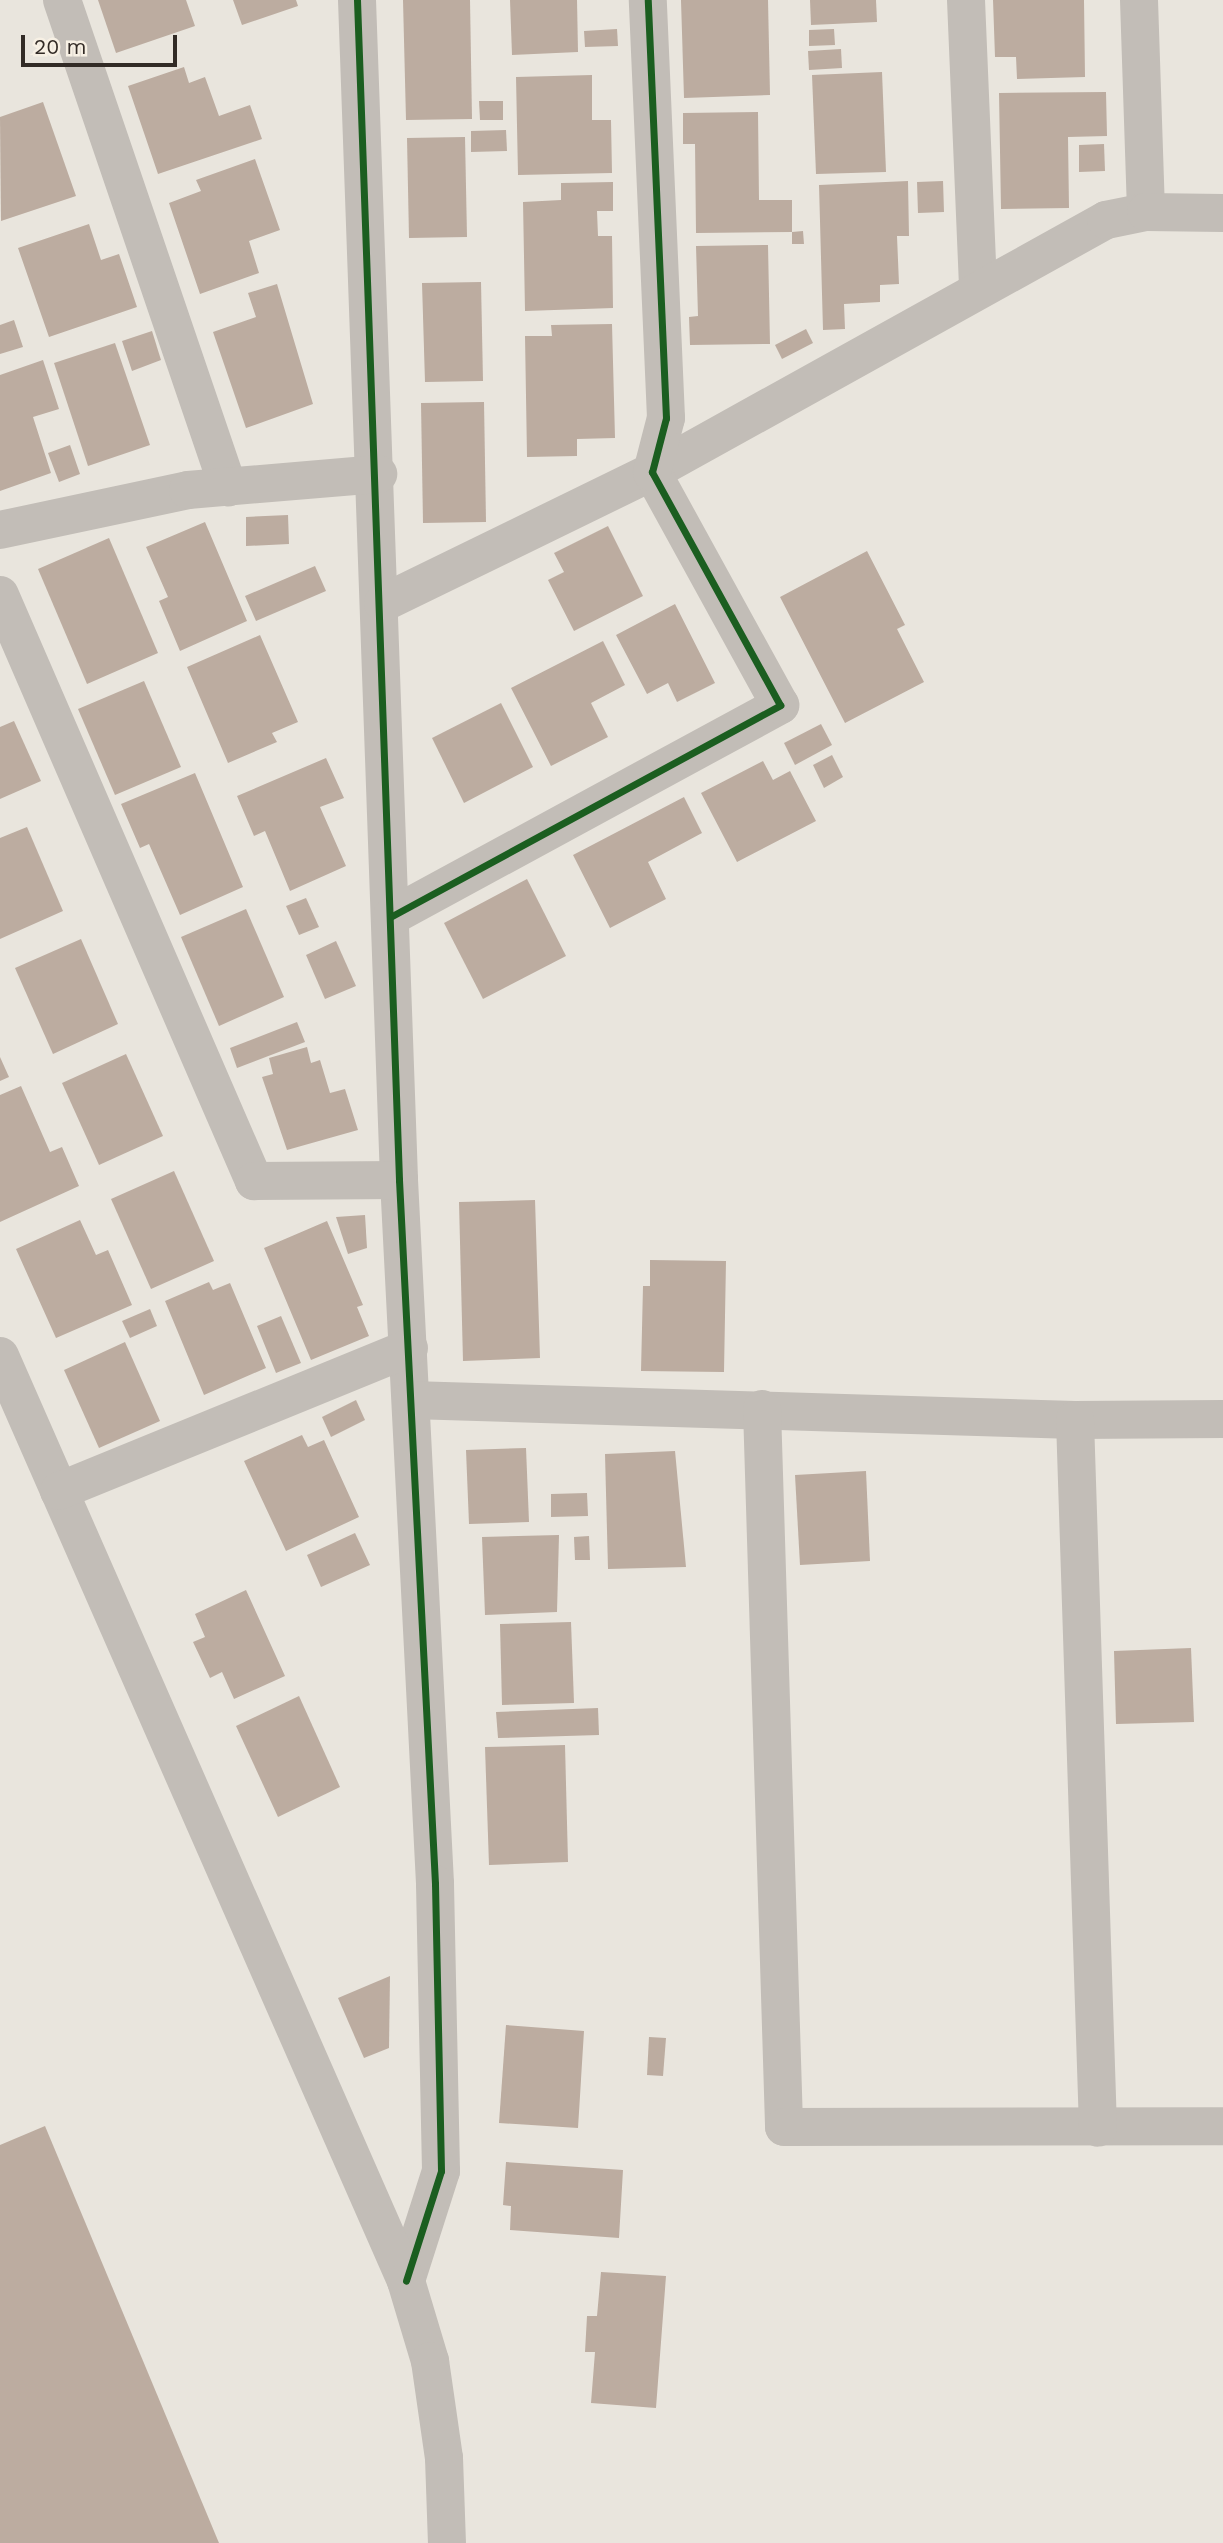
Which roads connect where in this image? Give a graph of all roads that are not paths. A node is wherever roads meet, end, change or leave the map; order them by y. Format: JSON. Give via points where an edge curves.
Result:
{"nodes":[{"id":1,"x":62,"y":0,"type":"edge"},
{"id":2,"x":357,"y":0,"type":"edge"},
{"id":3,"x":648,"y":0,"type":"edge"},
{"id":4,"x":966,"y":0,"type":"edge"},
{"id":5,"x":1139,"y":0,"type":"edge"},
{"id":6,"x":1146,"y":212,"type":"junction"},
{"id":7,"x":1223,"y":213,"type":"edge"},
{"id":8,"x":978,"y":289,"type":"junction"},
{"id":9,"x":652,"y":472,"type":"junction"},
{"id":10,"x":377,"y":474,"type":"junction"},
{"id":11,"x":228,"y":487,"type":"junction"},
{"id":12,"x":0,"y":530,"type":"edge"},
{"id":13,"x":0,"y":595,"type":"edge"},
{"id":14,"x":383,"y":603,"type":"junction"},
{"id":15,"x":392,"y":916,"type":"junction"},
{"id":16,"x":400,"y":1180,"type":"junction"},
{"id":17,"x":409,"y":1348,"type":"junction"},
{"id":18,"x":0,"y":1356,"type":"edge"},
{"id":19,"x":411,"y":1400,"type":"junction"},
{"id":20,"x":762,"y":1409,"type":"junction"},
{"id":21,"x":1223,"y":1419,"type":"edge"},
{"id":22,"x":1075,"y":1420,"type":"junction"},
{"id":23,"x":59,"y":1491,"type":"junction"},
{"id":24,"x":1223,"y":2126,"type":"edge"},
{"id":25,"x":1098,"y":2128,"type":"junction"},
{"id":26,"x":406,"y":2281,"type":"junction"},
{"id":27,"x":447,"y":2543,"type":"edge"}],
"edges":[{"from":1,"to":11,"type":"street"},
{"from":2,"to":10,"type":"street"},
{"from":3,"to":9,"type":"street","via":[[666,418]]},
{"from":4,"to":8,"type":"street"},
{"from":5,"to":6,"type":"street"},
{"from":6,"to":7,"type":"street"},
{"from":6,"to":8,"type":"street","via":[[1106,220]]},
{"from":8,"to":9,"type":"street"},
{"from":9,"to":14,"type":"street"},
{"from":9,"to":15,"type":"street","via":[[780,705]]},
{"from":10,"to":11,"type":"street"},
{"from":10,"to":14,"type":"street"},
{"from":11,"to":12,"type":"street"},
{"from":13,"to":16,"type":"street","via":[[254,1181]]},
{"from":14,"to":15,"type":"street"},
{"from":15,"to":16,"type":"street"},
{"from":16,"to":17,"type":"street"},
{"from":17,"to":19,"type":"street"},
{"from":17,"to":23,"type":"street"},
{"from":18,"to":23,"type":"street"},
{"from":19,"to":20,"type":"street"},
{"from":19,"to":26,"type":"street","via":[[435,1884],[441,2171]]},
{"from":20,"to":22,"type":"street"},
{"from":20,"to":25,"type":"street","via":[[784,2127]]},
{"from":21,"to":22,"type":"street"},
{"from":22,"to":25,"type":"street"},
{"from":23,"to":26,"type":"street"},
{"from":24,"to":25,"type":"street"},
{"from":26,"to":27,"type":"street","via":[[430,2361],[444,2458]]}]}
